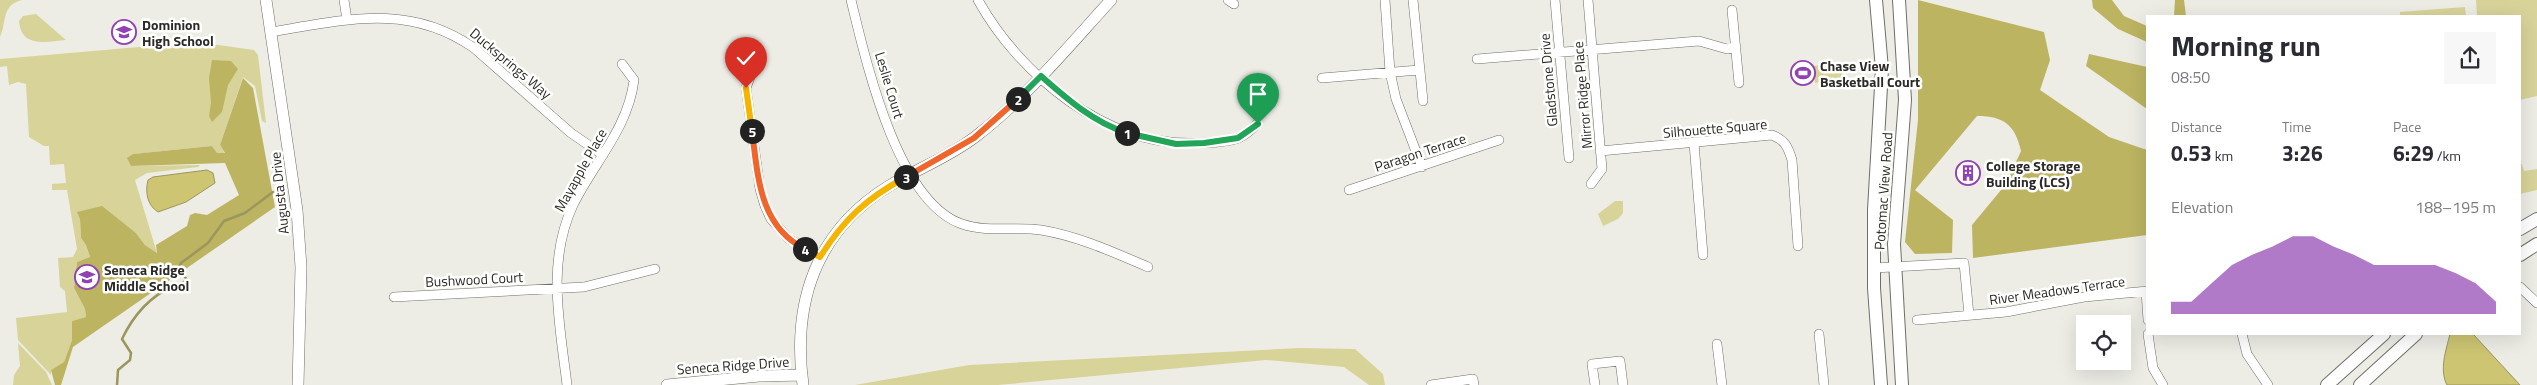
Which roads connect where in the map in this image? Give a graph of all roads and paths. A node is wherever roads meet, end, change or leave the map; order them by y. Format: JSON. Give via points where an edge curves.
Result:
{"nodes":[{"id":1,"x":266,"y":0,"type":"edge"},
{"id":2,"x":344,"y":0,"type":"edge"},
{"id":3,"x":851,"y":0,"type":"edge"},
{"id":4,"x":978,"y":0,"type":"edge"},
{"id":5,"x":1112,"y":0,"type":"edge"},
{"id":6,"x":1385,"y":0,"type":"edge"},
{"id":7,"x":1413,"y":0,"type":"edge"},
{"id":8,"x":1555,"y":0,"type":"edge"},
{"id":9,"x":1588,"y":0,"type":"edge"},
{"id":10,"x":1876,"y":0,"type":"edge"},
{"id":11,"x":1899,"y":0,"type":"edge"},
{"id":12,"x":1732,"y":10,"type":"dead end"},
{"id":13,"x":347,"y":20,"type":"junction"},
{"id":14,"x":271,"y":32,"type":"junction"},
{"id":15,"x":1736,"y":47,"type":"junction"},
{"id":16,"x":1592,"y":49,"type":"junction"},
{"id":17,"x":1559,"y":52,"type":"junction"},
{"id":18,"x":1477,"y":59,"type":"dead end"},
{"id":19,"x":622,"y":64,"type":"dead end"},
{"id":20,"x":754,"y":66,"type":"dead end"},
{"id":21,"x":1419,"y":70,"type":"junction"},
{"id":22,"x":1390,"y":72,"type":"junction"},
{"id":23,"x":1041,"y":76,"type":"junction"},
{"id":24,"x":1322,"y":78,"type":"dead end"},
{"id":25,"x":1739,"y":84,"type":"dead end"},
{"id":26,"x":1423,"y":101,"type":"dead end"},
{"id":27,"x":1258,"y":124,"type":"dead end"},
{"id":28,"x":1499,"y":140,"type":"dead end"},
{"id":29,"x":1694,"y":143,"type":"junction"},
{"id":30,"x":1600,"y":151,"type":"junction"},
{"id":31,"x":603,"y":155,"type":"junction"},
{"id":32,"x":1569,"y":158,"type":"dead end"},
{"id":33,"x":1422,"y":167,"type":"junction"},
{"id":34,"x":909,"y":175,"type":"junction"},
{"id":35,"x":1591,"y":184,"type":"dead end"},
{"id":36,"x":1348,"y":190,"type":"dead end"},
{"id":37,"x":2537,"y":219,"type":"edge"},
{"id":38,"x":2521,"y":228,"type":"edge"},
{"id":39,"x":2537,"y":244,"type":"edge"},
{"id":40,"x":1798,"y":246,"type":"dead end"},
{"id":41,"x":2521,"y":254,"type":"edge"},
{"id":42,"x":1703,"y":255,"type":"dead end"},
{"id":43,"x":820,"y":257,"type":"junction"},
{"id":44,"x":1148,"y":267,"type":"dead end"},
{"id":45,"x":1894,"y":267,"type":"junction"},
{"id":46,"x":1874,"y":268,"type":"junction"},
{"id":47,"x":655,"y":269,"type":"dead end"},
{"id":48,"x":556,"y":288,"type":"junction"},
{"id":49,"x":2521,"y":288,"type":"edge"},
{"id":50,"x":2146,"y":291,"type":"edge"},
{"id":51,"x":394,"y":297,"type":"dead end"},
{"id":52,"x":2537,"y":303,"type":"edge"},
{"id":53,"x":1970,"y":315,"type":"junction"},
{"id":54,"x":1917,"y":320,"type":"dead end"},
{"id":55,"x":1819,"y":334,"type":"dead end"},
{"id":56,"x":2148,"y":335,"type":"edge"},
{"id":57,"x":2242,"y":335,"type":"edge"},
{"id":58,"x":2383,"y":335,"type":"edge"},
{"id":59,"x":2415,"y":335,"type":"edge"},
{"id":60,"x":1717,"y":344,"type":"dead end"},
{"id":61,"x":803,"y":380,"type":"edge"},
{"id":62,"x":298,"y":385,"type":"edge"},
{"id":63,"x":567,"y":385,"type":"edge"},
{"id":64,"x":666,"y":385,"type":"edge"},
{"id":65,"x":1431,"y":385,"type":"edge"},
{"id":66,"x":1474,"y":385,"type":"edge"},
{"id":67,"x":1595,"y":385,"type":"edge"},
{"id":68,"x":1623,"y":385,"type":"edge"},
{"id":69,"x":1722,"y":385,"type":"edge"},
{"id":70,"x":1824,"y":385,"type":"edge"},
{"id":71,"x":1881,"y":385,"type":"edge"},
{"id":72,"x":1902,"y":385,"type":"edge"},
{"id":73,"x":2163,"y":385,"type":"edge"},
{"id":74,"x":2268,"y":385,"type":"edge"},
{"id":75,"x":2327,"y":385,"type":"edge"},
{"id":76,"x":2360,"y":385,"type":"edge"}],
"edges":[{"from":1,"to":14,"type":"street","name":"Augusta Drive"},
{"from":2,"to":13,"type":"street"},
{"from":3,"to":34,"type":"street","name":"Leslie Court","via":[[889,128]]},
{"from":4,"to":23,"type":"street","via":[[1002,36]]},
{"from":5,"to":23,"type":"street"},
{"from":6,"to":22,"type":"street"},
{"from":7,"to":21,"type":"street"},
{"from":8,"to":17,"type":"street","name":"Gladstone Drive"},
{"from":9,"to":16,"type":"street","name":"Mirror Ridge Place"},
{"from":10,"to":46,"type":"main road","name":"Potomac View Road","via":[[1882,69]]},
{"from":11,"to":45,"type":"main road","name":"Potomac View Road","via":[[1905,100],[1895,212]]},
{"from":12,"to":15,"type":"street"},
{"from":13,"to":14,"type":"street","name":"Ducksprings Way"},
{"from":13,"to":31,"type":"street","name":"Ducksprings Way","via":[[379,17],[410,20],[459,37],[571,133]]},
{"from":14,"to":62,"type":"street","name":"Augusta Drive","via":[[298,220],[301,267]]},
{"from":15,"to":16,"type":"street","via":[[1727,49],[1699,41]]},
{"from":15,"to":25,"type":"street"},
{"from":16,"to":17,"type":"street"},
{"from":16,"to":30,"type":"street","name":"Mirror Ridge Place"},
{"from":17,"to":18,"type":"street"},
{"from":17,"to":32,"type":"street","name":"Gladstone Drive"},
{"from":19,"to":31,"type":"street","name":"Mayapple Place","via":[[634,80],[632,96],[622,125]]},
{"from":20,"to":43,"type":"street","via":[[746,88],[765,206],[771,219],[789,238]]},
{"from":21,"to":22,"type":"street"},
{"from":21,"to":26,"type":"street"},
{"from":22,"to":24,"type":"street"},
{"from":22,"to":33,"type":"street","via":[[1396,99]]},
{"from":23,"to":27,"type":"street","via":[[1071,103],[1094,118],[1146,139],[1176,144],[1238,138]]},
{"from":23,"to":34,"type":"street","via":[[974,138]]},
{"from":28,"to":33,"type":"street","name":"Paragon Terrace"},
{"from":29,"to":30,"type":"street","name":"Silhouette Square"},
{"from":29,"to":40,"type":"street","name":"Silhouette Square","via":[[1772,135],[1782,139],[1792,160]]},
{"from":29,"to":42,"type":"street"},
{"from":30,"to":35,"type":"street","name":"Mirror Ridge Place","via":[[1602,169]]},
{"from":31,"to":48,"type":"street","name":"Mayapple Place","via":[[565,227],[558,257]]},
{"from":33,"to":36,"type":"street","name":"Paragon Terrace"},
{"from":34,"to":43,"type":"street","via":[[857,210],[843,223]]},
{"from":34,"to":44,"type":"street","name":"Leslie Court","via":[[932,205],[961,224],[993,230],[1040,230],[1098,246]]},
{"from":37,"to":38,"type":"main road"},
{"from":39,"to":41,"type":"main road"},
{"from":43,"to":61,"type":"street","via":[[802,316]]},
{"from":45,"to":46,"type":"street"},
{"from":45,"to":53,"type":"street","via":[[1964,263]]},
{"from":45,"to":72,"type":"main road","name":"Potomac View Road"},
{"from":46,"to":71,"type":"main road","name":"Potomac View Road"},
{"from":47,"to":48,"type":"street","name":"Bushwood Court","via":[[600,285]]},
{"from":48,"to":51,"type":"street","name":"Bushwood Court"},
{"from":48,"to":63,"type":"street","name":"Mayapple Place"},
{"from":49,"to":52,"type":"street"},
{"from":50,"to":53,"type":"street","name":"River Meadows Terrace"},
{"from":53,"to":54,"type":"street","name":"River Meadows Terrace"},
{"from":55,"to":70,"type":"street"},
{"from":56,"to":73,"type":"street","via":[[2153,368]]},
{"from":57,"to":74,"type":"street","via":[[2247,354]]},
{"from":58,"to":75,"type":"main road"},
{"from":59,"to":76,"type":"main road"},
{"from":60,"to":69,"type":"street"},
{"from":61,"to":64,"type":"street","name":"Seneca Ridge Drive","via":[[744,377]]},
{"from":65,"to":66,"type":"street","via":[[1473,379]]},
{"from":67,"to":68,"type":"street","via":[[1592,364],[1620,360]]}]}
